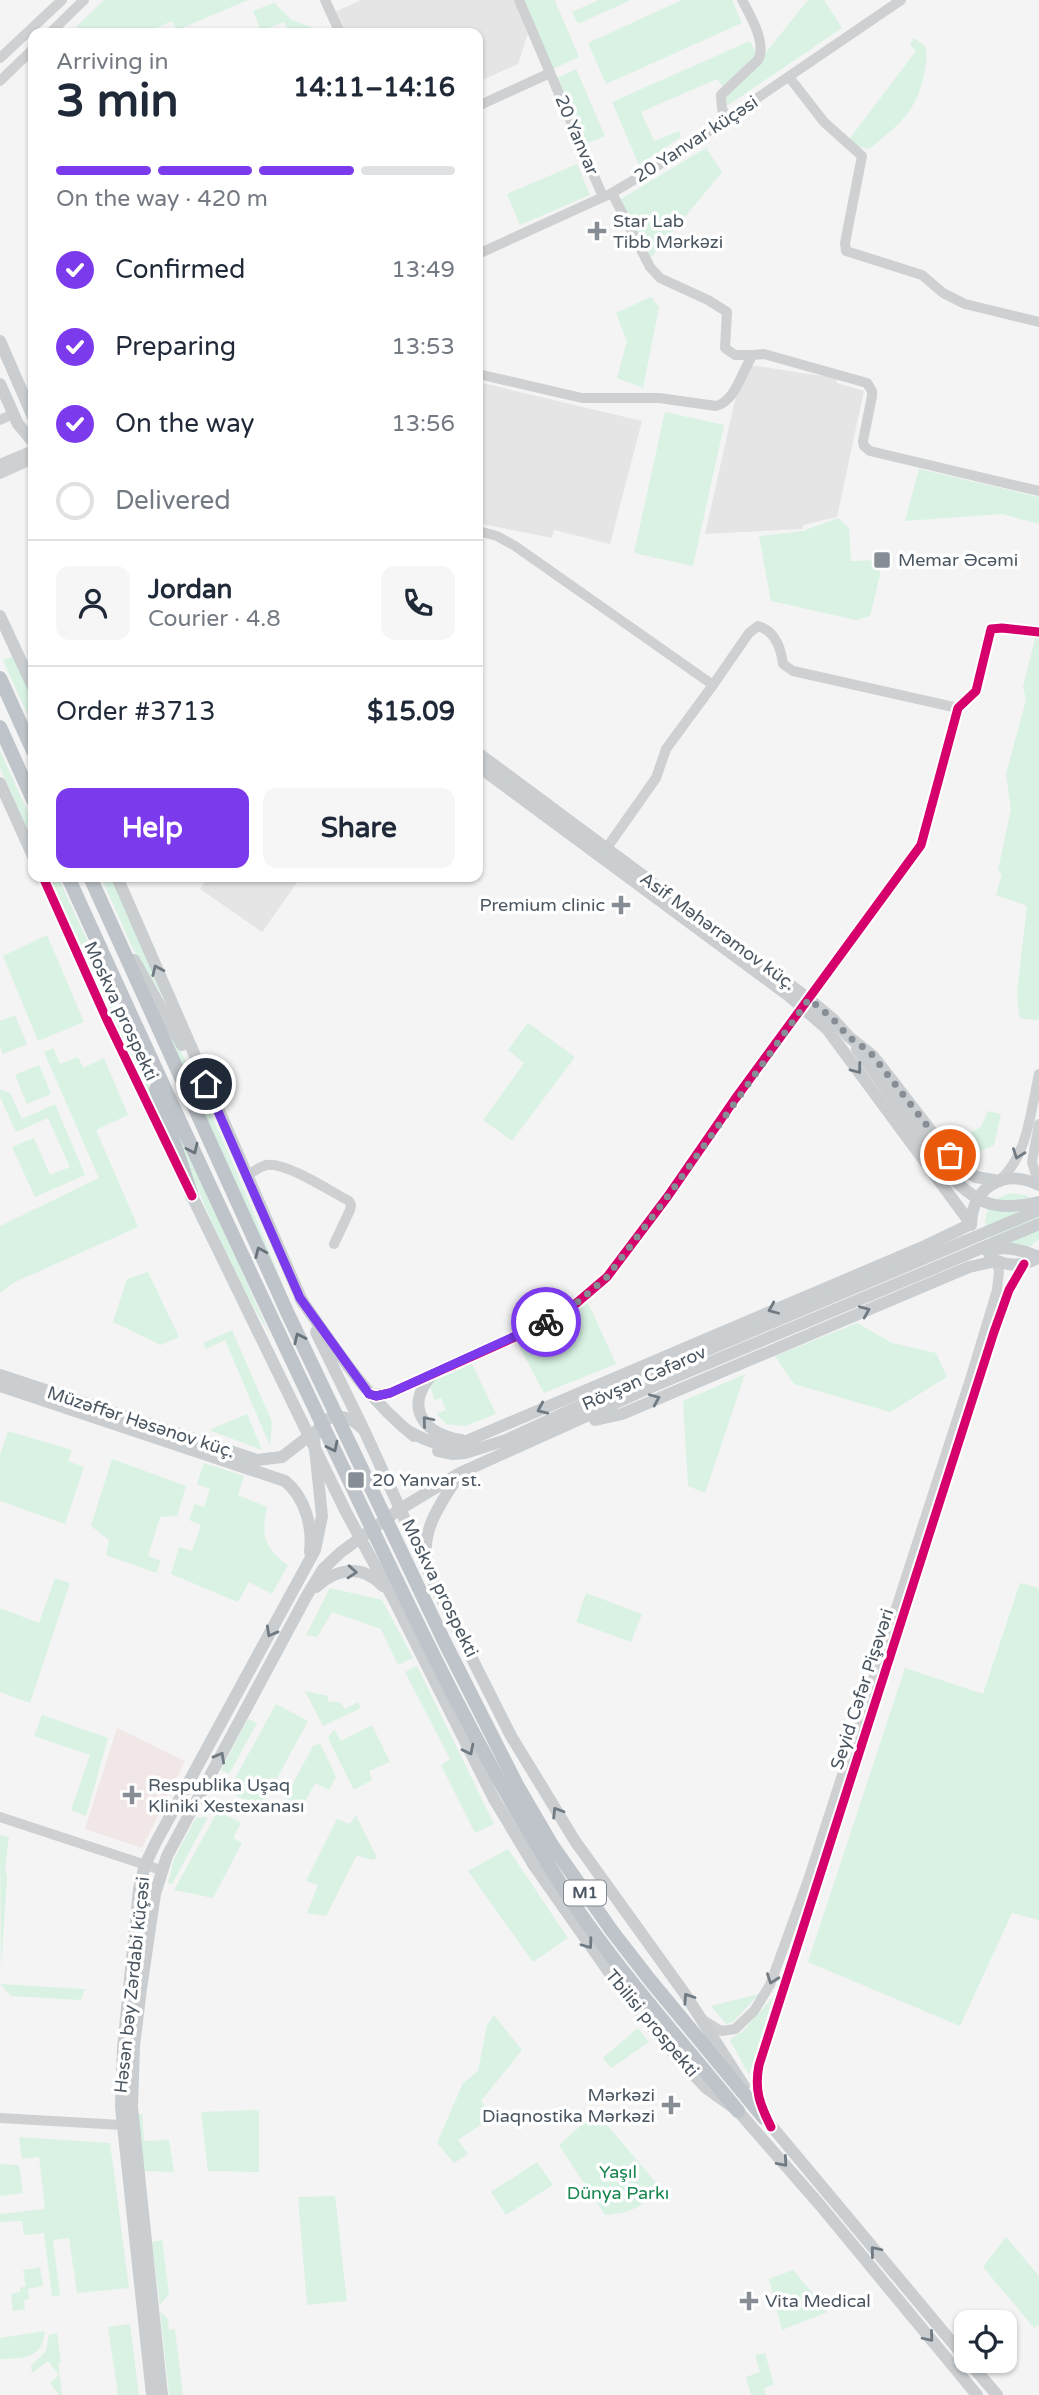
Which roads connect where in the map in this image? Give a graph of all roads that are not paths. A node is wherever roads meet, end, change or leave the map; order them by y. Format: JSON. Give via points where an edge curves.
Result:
{"nodes":[{"id":1,"x":61,"y":0,"type":"edge"},
{"id":2,"x":84,"y":0,"type":"edge"},
{"id":3,"x":325,"y":0,"type":"edge"},
{"id":4,"x":519,"y":0,"type":"edge"},
{"id":5,"x":742,"y":0,"type":"edge"},
{"id":6,"x":901,"y":0,"type":"edge"},
{"id":7,"x":32,"y":28,"type":"edge"},
{"id":8,"x":55,"y":28,"type":"edge"},
{"id":9,"x":338,"y":28,"type":"edge"},
{"id":10,"x":28,"y":32,"type":"edge"},
{"id":11,"x":9,"y":50,"type":"junction"},
{"id":12,"x":28,"y":54,"type":"edge"},
{"id":13,"x":0,"y":58,"type":"edge"},
{"id":14,"x":20,"y":62,"type":"junction"},
{"id":15,"x":550,"y":73,"type":"junction"},
{"id":16,"x":789,"y":77,"type":"junction"},
{"id":17,"x":0,"y":81,"type":"edge"},
{"id":18,"x":483,"y":104,"type":"edge"},
{"id":19,"x":729,"y":119,"type":"junction"},
{"id":20,"x":607,"y":195,"type":"junction"},
{"id":21,"x":483,"y":252,"type":"edge"},
{"id":22,"x":1039,"y":322,"type":"edge"},
{"id":23,"x":0,"y":341,"type":"edge"},
{"id":24,"x":753,"y":355,"type":"junction"},
{"id":25,"x":483,"y":375,"type":"edge"},
{"id":26,"x":0,"y":384,"type":"edge"},
{"id":27,"x":28,"y":405,"type":"edge"},
{"id":28,"x":13,"y":414,"type":"junction"},
{"id":29,"x":0,"y":420,"type":"edge"},
{"id":30,"x":28,"y":437,"type":"edge"},
{"id":31,"x":28,"y":452,"type":"edge"},
{"id":32,"x":28,"y":461,"type":"edge"},
{"id":33,"x":0,"y":464,"type":"edge"},
{"id":34,"x":0,"y":474,"type":"edge"},
{"id":35,"x":1039,"y":491,"type":"edge"},
{"id":36,"x":483,"y":532,"type":"edge"},
{"id":37,"x":0,"y":616,"type":"edge"},
{"id":38,"x":1039,"y":632,"type":"edge"},
{"id":39,"x":0,"y":637,"type":"edge"},
{"id":40,"x":18,"y":655,"type":"junction"},
{"id":41,"x":28,"y":676,"type":"edge"},
{"id":42,"x":0,"y":678,"type":"edge"},
{"id":43,"x":713,"y":685,"type":"junction"},
{"id":44,"x":958,"y":708,"type":"junction"},
{"id":45,"x":0,"y":727,"type":"edge"},
{"id":46,"x":28,"y":740,"type":"edge"},
{"id":47,"x":483,"y":757,"type":"edge"},
{"id":48,"x":483,"y":768,"type":"edge"},
{"id":49,"x":0,"y":783,"type":"edge"},
{"id":50,"x":28,"y":789,"type":"edge"},
{"id":51,"x":28,"y":845,"type":"edge"},
{"id":52,"x":608,"y":854,"type":"junction"},
{"id":53,"x":45,"y":882,"type":"edge"},
{"id":54,"x":70,"y":882,"type":"edge"},
{"id":55,"x":92,"y":882,"type":"edge"},
{"id":56,"x":119,"y":882,"type":"edge"},
{"id":57,"x":103,"y":905,"type":"junction"},
{"id":58,"x":806,"y":1003,"type":"junction"},
{"id":59,"x":134,"y":1021,"type":"junction"},
{"id":60,"x":849,"y":1037,"type":"junction"},
{"id":61,"x":1039,"y":1074,"type":"edge"},
{"id":62,"x":213,"y":1100,"type":"junction"},
{"id":63,"x":1039,"y":1124,"type":"edge"},
{"id":64,"x":959,"y":1167,"type":"junction"},
{"id":65,"x":247,"y":1176,"type":"junction"},
{"id":66,"x":938,"y":1179,"type":"junction"},
{"id":67,"x":999,"y":1181,"type":"junction"},
{"id":68,"x":1039,"y":1185,"type":"edge"},
{"id":69,"x":192,"y":1196,"type":"junction"},
{"id":70,"x":1039,"y":1202,"type":"edge"},
{"id":71,"x":1039,"y":1210,"type":"edge"},
{"id":72,"x":1039,"y":1223,"type":"edge"},
{"id":73,"x":971,"y":1224,"type":"junction"},
{"id":74,"x":334,"y":1244,"type":"dead end"},
{"id":75,"x":925,"y":1246,"type":"junction"},
{"id":76,"x":1039,"y":1257,"type":"edge"},
{"id":77,"x":948,"y":1261,"type":"junction"},
{"id":78,"x":996,"y":1261,"type":"junction"},
{"id":79,"x":1024,"y":1264,"type":"junction"},
{"id":80,"x":1039,"y":1270,"type":"edge"},
{"id":81,"x":940,"y":1279,"type":"junction"},
{"id":82,"x":300,"y":1298,"type":"junction"},
{"id":83,"x":316,"y":1332,"type":"junction"},
{"id":84,"x":266,"y":1351,"type":"junction"},
{"id":85,"x":0,"y":1375,"type":"edge"},
{"id":86,"x":430,"y":1377,"type":"junction"},
{"id":87,"x":0,"y":1386,"type":"edge"},
{"id":88,"x":639,"y":1386,"type":"junction"},
{"id":89,"x":369,"y":1394,"type":"junction"},
{"id":90,"x":298,"y":1415,"type":"junction"},
{"id":91,"x":567,"y":1427,"type":"junction"},
{"id":92,"x":364,"y":1430,"type":"junction"},
{"id":93,"x":314,"y":1432,"type":"junction"},
{"id":94,"x":410,"y":1432,"type":"junction"},
{"id":95,"x":472,"y":1439,"type":"junction"},
{"id":96,"x":316,"y":1450,"type":"junction"},
{"id":97,"x":282,"y":1457,"type":"junction"},
{"id":98,"x":460,"y":1473,"type":"junction"},
{"id":99,"x":390,"y":1486,"type":"junction"},
{"id":100,"x":400,"y":1509,"type":"junction"},
{"id":101,"x":346,"y":1511,"type":"junction"},
{"id":102,"x":382,"y":1521,"type":"junction"},
{"id":103,"x":360,"y":1537,"type":"junction"},
{"id":104,"x":304,"y":1573,"type":"junction"},
{"id":105,"x":433,"y":1581,"type":"junction"},
{"id":106,"x":306,"y":1597,"type":"junction"},
{"id":107,"x":395,"y":1602,"type":"junction"},
{"id":108,"x":0,"y":1817,"type":"edge"},
{"id":109,"x":152,"y":1849,"type":"junction"},
{"id":110,"x":167,"y":1856,"type":"junction"},
{"id":111,"x":145,"y":1865,"type":"junction"},
{"id":112,"x":161,"y":1870,"type":"junction"},
{"id":113,"x":781,"y":1950,"type":"junction"},
{"id":114,"x":793,"y":1954,"type":"junction"},
{"id":115,"x":702,"y":2019,"type":"junction"},
{"id":116,"x":738,"y":2111,"type":"junction"},
{"id":117,"x":0,"y":2118,"type":"edge"},
{"id":118,"x":768,"y":2122,"type":"junction"},
{"id":119,"x":122,"y":2125,"type":"junction"},
{"id":120,"x":954,"y":2344,"type":"edge"},
{"id":121,"x":978,"y":2373,"type":"edge"},
{"id":122,"x":152,"y":2395,"type":"edge"},
{"id":123,"x":162,"y":2395,"type":"edge"},
{"id":124,"x":977,"y":2395,"type":"edge"},
{"id":125,"x":997,"y":2395,"type":"edge"}],
"edges":[{"from":1,"to":7,"type":"street"},
{"from":2,"to":8,"type":"street"},
{"from":3,"to":9,"type":"street"},
{"from":4,"to":15,"type":"street","name":"20 Yanvar"},
{"from":5,"to":19,"type":"street","via":[[761,53],[720,95]]},
{"from":6,"to":16,"type":"street","name":"20 Yanvar küçəsi"},
{"from":10,"to":11,"type":"street"},
{"from":11,"to":13,"type":"street"},
{"from":11,"to":14,"type":"street"},
{"from":12,"to":14,"type":"street"},
{"from":14,"to":17,"type":"street"},
{"from":15,"to":18,"type":"street","name":"20 Yanvar"},
{"from":15,"to":20,"type":"street","name":"20 Yanvar"},
{"from":16,"to":19,"type":"street","name":"20 Yanvar küçəsi"},
{"from":16,"to":22,"type":"street","via":[[824,122],[862,156],[846,251],[922,275],[965,304]]},
{"from":19,"to":20,"type":"street","name":"20 Yanvar küçəsi"},
{"from":20,"to":21,"type":"street","name":"20 Yanvar küçəsi"},
{"from":20,"to":24,"type":"street","name":"20 Yanvar","via":[[660,278],[727,312],[725,348],[735,355]]},
{"from":23,"to":27,"type":"main road"},
{"from":24,"to":25,"type":"street","via":[[730,397],[716,406],[659,398],[582,398]]},
{"from":24,"to":35,"type":"street","via":[[764,354],[867,383],[872,396],[863,440],[870,451]]},
{"from":26,"to":28,"type":"main road"},
{"from":28,"to":29,"type":"street"},
{"from":28,"to":30,"type":"main road"},
{"from":31,"to":33,"type":"street"},
{"from":32,"to":34,"type":"street"},
{"from":36,"to":43,"type":"street","via":[[515,546]]},
{"from":37,"to":40,"type":"main road"},
{"from":38,"to":44,"type":"street","via":[[992,628],[976,691]]},
{"from":39,"to":40,"type":"main road"},
{"from":40,"to":41,"type":"main road"},
{"from":42,"to":46,"type":"highway"},
{"from":43,"to":44,"type":"street","via":[[758,626],[770,633],[781,649],[783,664],[793,671]]},
{"from":43,"to":52,"type":"street","via":[[666,749],[656,778]]},
{"from":44,"to":58,"type":"street","via":[[921,845]]},
{"from":45,"to":50,"type":"highway"},
{"from":47,"to":52,"type":"main road","name":"Asif Məhərrəmov küç."},
{"from":48,"to":52,"type":"main road","name":"Asif Məhərrəmov küç."},
{"from":49,"to":51,"type":"main road"},
{"from":52,"to":58,"type":"main road","name":"Asif Məhərrəmov küç."},
{"from":53,"to":69,"type":"main road","name":"Moskva prospekti"},
{"from":54,"to":59,"type":"highway","name":"Moskva prospekti","number":"M1"},
{"from":55,"to":57,"type":"highway","name":"Moskva prospekti","number":"M1"},
{"from":62,"to":56,"type":"main road","one_way":true},
{"from":57,"to":62,"type":"main road"},
{"from":118,"to":57,"type":"highway","name":"Moskva prospekti","number":"M1","one_way":true,"via":[[647,1977],[552,1845],[517,1785],[288,1314]]},
{"from":58,"to":60,"type":"main road","name":"Asif Məhərrəmov küç.","via":[[833,1019]]},
{"from":58,"to":66,"type":"main road","name":"Asif Məhərrəmov küç.","one_way":true},
{"from":58,"to":86,"type":"street","via":[[607,1277],[544,1324]]},
{"from":59,"to":69,"type":"highway"},
{"from":59,"to":116,"type":"highway","name":"Moskva prospekti","number":"M1","one_way":true,"via":[[430,1650],[505,1793],[573,1902],[627,1976]]},
{"from":60,"to":64,"type":"main road","name":"Asif Məhərrəmov küç.","via":[[870,1052]]},
{"from":60,"to":70,"type":"main road","via":[[953,1178],[993,1204]]},
{"from":61,"to":67,"type":"street","one_way":true,"via":[[1020,1152]]},
{"from":62,"to":65,"type":"main road"},
{"from":63,"to":68,"type":"street","via":[[1032,1162]]},
{"from":64,"to":66,"type":"main road","via":[[956,1182]]},
{"from":64,"to":67,"type":"main road","via":[[976,1177]]},
{"from":65,"to":74,"type":"street","via":[[273,1166],[299,1173],[349,1201],[350,1210]]},
{"from":65,"to":82,"type":"main road"},
{"from":66,"to":73,"type":"main road","name":"Asif Məhərrəmov küç."},
{"from":67,"to":68,"type":"main road","via":[[1020,1178]]},
{"from":67,"to":73,"type":"main road","via":[[975,1202]]},
{"from":69,"to":84,"type":"main road","name":"Moskva prospekti"},
{"from":71,"to":88,"type":"main road","name":"Rövşən Cəfərov"},
{"from":72,"to":77,"type":"main road","name":"Rövşən Cəfərov"},
{"from":73,"to":75,"type":"main road"},
{"from":73,"to":78,"type":"main road","name":"Asif Məhərrəmov küç.","via":[[978,1246]]},
{"from":75,"to":81,"type":"main road","via":[[942,1245],[952,1263]]},
{"from":75,"to":95,"type":"main road","one_way":true},
{"from":76,"to":77,"type":"main road","via":[[997,1248]]},
{"from":76,"to":79,"type":"main road"},
{"from":77,"to":88,"type":"main road","name":"Rövşən Cəfərov"},
{"from":78,"to":79,"type":"main road"},
{"from":78,"to":81,"type":"main road"},
{"from":78,"to":113,"type":"street","name":"Seyid Cəfər Pişəvəri","via":[[997,1290],[971,1376]]},
{"from":79,"to":80,"type":"main road"},
{"from":79,"to":114,"type":"street","name":"Seyid Cəfər Pişəvəri","via":[[994,1332]]},
{"from":91,"to":81,"type":"main road","one_way":true,"via":[[622,1414]]},
{"from":82,"to":83,"type":"main road"},
{"from":82,"to":89,"type":"main road","name":"Rövşən Cəfərov"},
{"from":83,"to":84,"type":"main road","via":[[323,1357],[310,1379],[286,1377]]},
{"from":83,"to":92,"type":"main road"},
{"from":84,"to":90,"type":"main road","name":"Moskva prospekti"},
{"from":85,"to":97,"type":"main road","name":"Müzəffər Həsənov küç.","via":[[244,1456]]},
{"from":86,"to":89,"type":"street","via":[[383,1395]]},
{"from":95,"to":86,"type":"main road","one_way":true,"via":[[439,1433],[421,1417],[417,1401]]},
{"from":87,"to":104,"type":"main road","name":"Müzəffər Həsənov küç.","via":[[274,1476],[291,1486],[310,1528]]},
{"from":88,"to":91,"type":"main road","name":"Rövşən Cəfərov"},
{"from":88,"to":94,"type":"main road","name":"Rövşən Cəfərov","via":[[476,1451],[440,1452]]},
{"from":89,"to":94,"type":"main road","name":"Rövşən Cəfərov"},
{"from":90,"to":93,"type":"main road","name":"Moskva prospekti"},
{"from":90,"to":97,"type":"main road","via":[[293,1443]]},
{"from":91,"to":98,"type":"main road","name":"Rövşən Cəfərov"},
{"from":92,"to":93,"type":"main road","via":[[339,1416]]},
{"from":92,"to":99,"type":"main road"},
{"from":93,"to":96,"type":"main road","name":"Moskva prospekti"},
{"from":93,"to":97,"type":"main road"},
{"from":94,"to":95,"type":"main road","via":[[444,1445]]},
{"from":96,"to":101,"type":"main road","name":"Moskva prospekti"},
{"from":96,"to":104,"type":"main road","via":[[322,1516]]},
{"from":98,"to":100,"type":"main road","name":"Rövşən Cəfərov"},
{"from":98,"to":105,"type":"main road","via":[[426,1537]]},
{"from":99,"to":100,"type":"main road"},
{"from":99,"to":102,"type":"main road","via":[[392,1504]]},
{"from":100,"to":102,"type":"main road","name":"Rövşən Cəfərov"},
{"from":100,"to":105,"type":"main road"},
{"from":101,"to":102,"type":"main road","via":[[360,1524]]},
{"from":101,"to":103,"type":"main road","name":"Moskva prospekti"},
{"from":102,"to":103,"type":"main road","name":"Həsən bəy Zərdabi küçəsi"},
{"from":103,"to":106,"type":"main road","name":"Həsən bəy Zərdabi küçəsi","via":[[331,1560]]},
{"from":103,"to":107,"type":"main road","name":"Moskva prospekti"},
{"from":104,"to":109,"type":"main road","name":"Həsən bəy Zərdabi küçəsi","one_way":true},
{"from":105,"to":107,"type":"main road","via":[[419,1572],[402,1577],[394,1588]]},
{"from":115,"to":105,"type":"main road","name":"Tbilisi prospekti","one_way":true,"via":[[597,1874],[536,1780]]},
{"from":106,"to":107,"type":"main road","one_way":true,"via":[[327,1577],[351,1570],[374,1577]]},
{"from":110,"to":106,"type":"main road","name":"Həsən bəy Zərdabi küçəsi","one_way":true},
{"from":107,"to":116,"type":"main road","name":"Tbilisi prospekti","one_way":true,"via":[[494,1799],[563,1910],[670,2049],[706,2088]]},
{"from":108,"to":111,"type":"street"},
{"from":109,"to":110,"type":"main road"},
{"from":109,"to":111,"type":"main road","name":"Həsən bəy Zərdabi küçəsi"},
{"from":110,"to":112,"type":"main road","name":"Həsən bəy Zərdabi küçəsi"},
{"from":111,"to":112,"type":"street"},
{"from":111,"to":119,"type":"main road","name":"Həsən bəy Zərdabi küçəsi","via":[[126,2018]]},
{"from":112,"to":123,"type":"main road","name":"Həsən bəy Zərdabi küçəsi","via":[[137,2016],[132,2107]]},
{"from":113,"to":114,"type":"street"},
{"from":113,"to":115,"type":"street","name":"Seyid Cəfər Pişəvəri","one_way":true,"via":[[764,1998],[741,2025],[721,2031]]},
{"from":114,"to":118,"type":"street","name":"Seyid Cəfər Pişəvəri","via":[[757,2078],[758,2098]]},
{"from":115,"to":118,"type":"main road","name":"Tbilisi prospekti"},
{"from":116,"to":124,"type":"main road","name":"Tbilisi prospekti","one_way":true},
{"from":117,"to":119,"type":"street"},
{"from":120,"to":118,"type":"main road","name":"Tbilisi prospekti","one_way":true},
{"from":119,"to":122,"type":"main road","name":"Həsən bəy Zərdabi küçəsi"},
{"from":121,"to":125,"type":"main road","name":"Tbilisi prospekti"}]}
